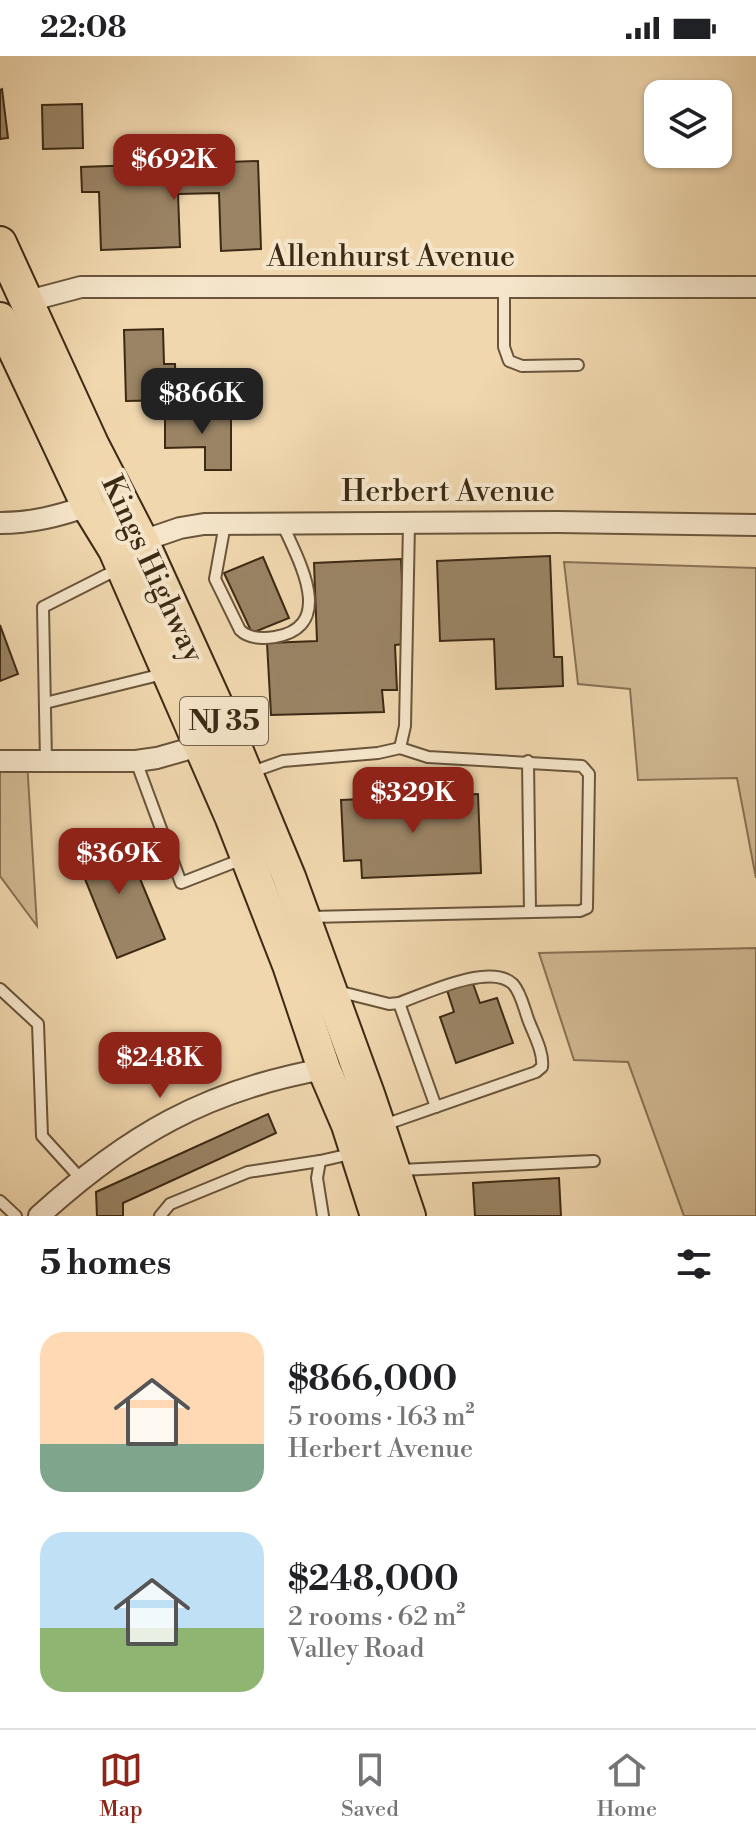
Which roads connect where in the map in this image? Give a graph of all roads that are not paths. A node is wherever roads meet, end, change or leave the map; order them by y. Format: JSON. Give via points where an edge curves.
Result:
{"nodes":[{"id":1,"x":0,"y":243,"type":"edge"},
{"id":2,"x":504,"y":287,"type":"junction"},
{"id":3,"x":756,"y":287,"type":"edge"},
{"id":4,"x":28,"y":301,"type":"junction"},
{"id":5,"x":0,"y":319,"type":"edge"},
{"id":6,"x":578,"y":365,"type":"dead end"},
{"id":7,"x":88,"y":506,"type":"junction"},
{"id":8,"x":0,"y":523,"type":"edge"},
{"id":9,"x":282,"y":523,"type":"junction"},
{"id":10,"x":225,"y":524,"type":"junction"},
{"id":11,"x":409,"y":524,"type":"junction"},
{"id":12,"x":756,"y":525,"type":"edge"},
{"id":13,"x":142,"y":541,"type":"junction"},
{"id":14,"x":122,"y":567,"type":"junction"},
{"id":15,"x":169,"y":672,"type":"junction"},
{"id":16,"x":45,"y":703,"type":"junction"},
{"id":17,"x":199,"y":746,"type":"junction"},
{"id":18,"x":400,"y":748,"type":"junction"},
{"id":19,"x":0,"y":761,"type":"edge"},
{"id":20,"x":46,"y":761,"type":"junction"},
{"id":21,"x":136,"y":761,"type":"junction"},
{"id":22,"x":528,"y":761,"type":"junction"},
{"id":23,"x":246,"y":774,"type":"junction"},
{"id":24,"x":247,"y":858,"type":"junction"},
{"id":25,"x":530,"y":912,"type":"junction"},
{"id":26,"x":303,"y":917,"type":"junction"},
{"id":27,"x":0,"y":989,"type":"edge"},
{"id":28,"x":330,"y":989,"type":"junction"},
{"id":29,"x":399,"y":1003,"type":"junction"},
{"id":30,"x":324,"y":1069,"type":"junction"},
{"id":31,"x":436,"y":1107,"type":"junction"},
{"id":32,"x":379,"y":1127,"type":"junction"},
{"id":33,"x":357,"y":1152,"type":"junction"},
{"id":34,"x":320,"y":1161,"type":"junction"},
{"id":35,"x":594,"y":1161,"type":"dead end"},
{"id":36,"x":394,"y":1170,"type":"junction"},
{"id":37,"x":81,"y":1179,"type":"junction"},
{"id":38,"x":0,"y":1201,"type":"edge"},
{"id":39,"x":16,"y":1216,"type":"edge"},
{"id":40,"x":39,"y":1216,"type":"edge"},
{"id":41,"x":160,"y":1216,"type":"edge"},
{"id":42,"x":323,"y":1216,"type":"edge"},
{"id":43,"x":377,"y":1216,"type":"edge"},
{"id":44,"x":409,"y":1216,"type":"edge"}],
"edges":[{"from":1,"to":4,"type":"main road","name":"Kings Highway","number":"NJ 35"},
{"from":2,"to":3,"type":"street","name":"Allenhurst Avenue"},
{"from":2,"to":4,"type":"street","name":"Allenhurst Avenue","via":[[81,287]]},
{"from":2,"to":6,"type":"lane","via":[[504,347],[509,361],[522,366]]},
{"from":4,"to":13,"type":"main road","name":"Kings Highway","number":"NJ 35"},
{"from":5,"to":7,"type":"main road","name":"Kings Highway","number":"NJ 35"},
{"from":7,"to":8,"type":"street","via":[[50,519]]},
{"from":7,"to":14,"type":"main road","name":"Kings Highway","number":"NJ 35"},
{"from":9,"to":10,"type":"street","name":"Herbert Avenue"},
{"from":9,"to":10,"type":"lane","via":[[308,589],[307,617],[301,626],[278,636],[256,638],[240,630],[215,579]]},
{"from":9,"to":11,"type":"street","name":"Herbert Avenue"},
{"from":10,"to":13,"type":"street","name":"Herbert Avenue","via":[[180,528]]},
{"from":11,"to":12,"type":"street","name":"Herbert Avenue"},
{"from":11,"to":18,"type":"lane","via":[[405,726]]},
{"from":13,"to":23,"type":"main road","name":"Kings Highway","number":"NJ 35"},
{"from":14,"to":15,"type":"main road","name":"Kings Highway","number":"NJ 35"},
{"from":14,"to":16,"type":"lane","via":[[43,607]]},
{"from":15,"to":16,"type":"lane"},
{"from":15,"to":17,"type":"main road","name":"Kings Highway","number":"NJ 35"},
{"from":16,"to":20,"type":"lane"},
{"from":17,"to":21,"type":"street"},
{"from":17,"to":24,"type":"main road","name":"Kings Highway","number":"NJ 35"},
{"from":18,"to":22,"type":"lane","via":[[428,757]]},
{"from":18,"to":23,"type":"lane","via":[[283,761]]},
{"from":19,"to":20,"type":"street"},
{"from":20,"to":21,"type":"street"},
{"from":21,"to":24,"type":"lane","via":[[181,883]]},
{"from":22,"to":25,"type":"lane"},
{"from":22,"to":25,"type":"lane","via":[[582,766],[589,774],[587,908]]},
{"from":23,"to":26,"type":"main road","name":"Kings Highway","number":"NJ 35"},
{"from":24,"to":30,"type":"main road","name":"Kings Highway","number":"NJ 35"},
{"from":25,"to":26,"type":"lane"},
{"from":26,"to":28,"type":"main road","name":"Kings Highway","number":"NJ 35"},
{"from":27,"to":37,"type":"lane","via":[[38,1024],[42,1136]]},
{"from":28,"to":29,"type":"lane"},
{"from":28,"to":32,"type":"main road","name":"Kings Highway","number":"NJ 35"},
{"from":29,"to":31,"type":"lane"},
{"from":29,"to":31,"type":"lane","via":[[473,977],[500,977],[518,992],[541,1053],[542,1067],[536,1072]]},
{"from":30,"to":33,"type":"main road","name":"Kings Highway","number":"NJ 35"},
{"from":30,"to":37,"type":"street","via":[[256,1084],[190,1109],[140,1136]]},
{"from":31,"to":32,"type":"lane"},
{"from":32,"to":36,"type":"main road","name":"Kings Highway","number":"NJ 35"},
{"from":33,"to":34,"type":"lane"},
{"from":33,"to":43,"type":"main road","name":"Kings Highway","number":"NJ 35"},
{"from":34,"to":41,"type":"lane","via":[[248,1172],[170,1204]]},
{"from":34,"to":42,"type":"lane"},
{"from":35,"to":36,"type":"lane"},
{"from":36,"to":44,"type":"main road","name":"Kings Highway","number":"NJ 35"},
{"from":37,"to":40,"type":"street"},
{"from":38,"to":39,"type":"lane"}]}
